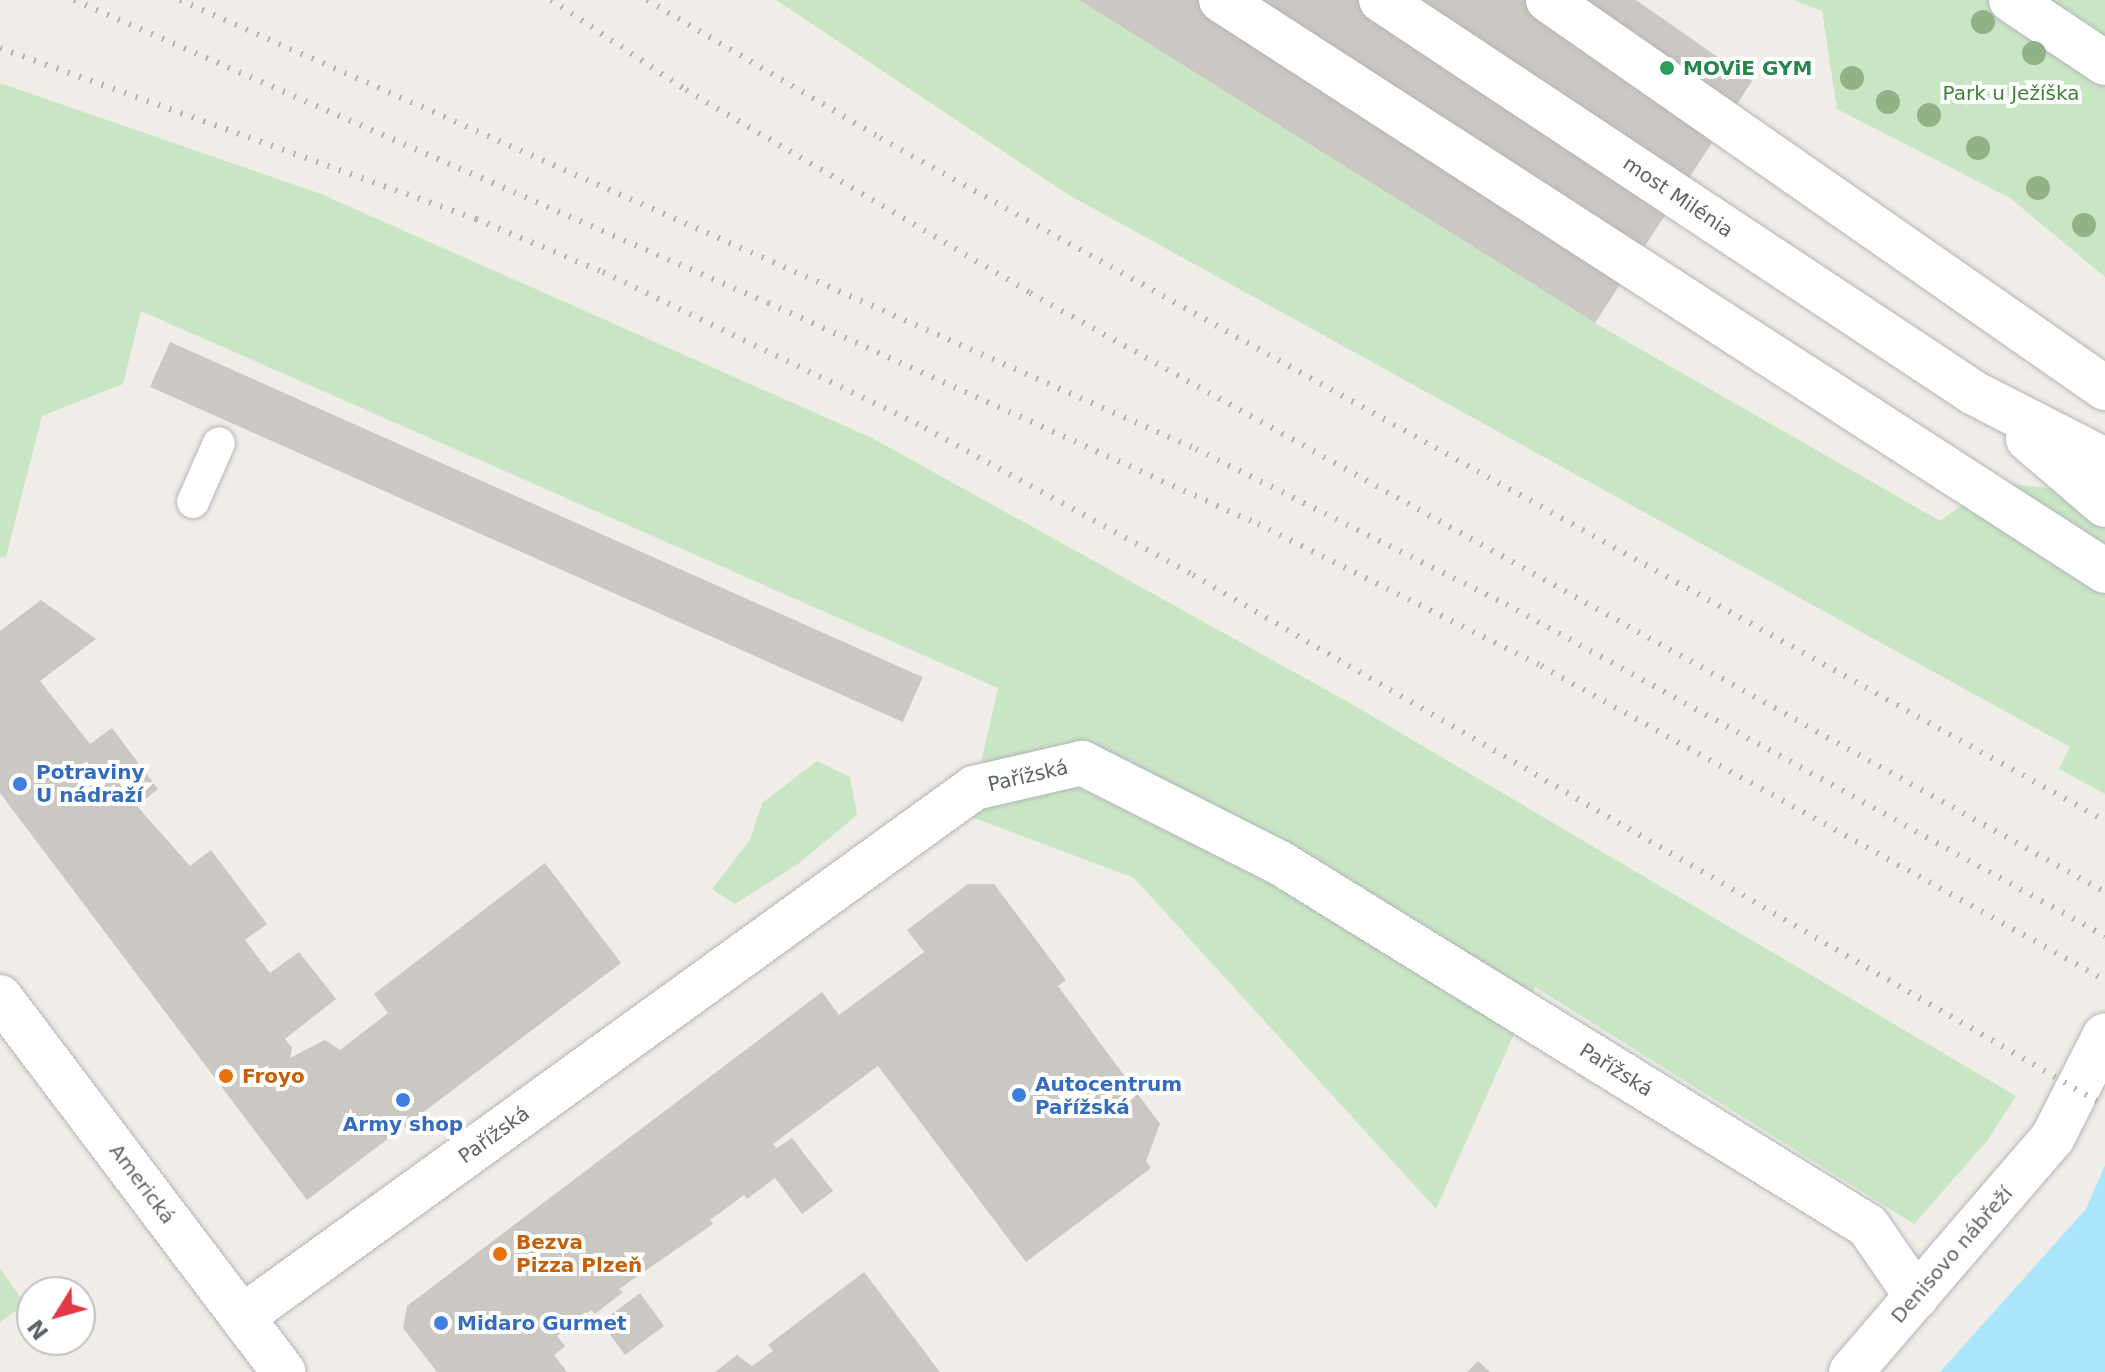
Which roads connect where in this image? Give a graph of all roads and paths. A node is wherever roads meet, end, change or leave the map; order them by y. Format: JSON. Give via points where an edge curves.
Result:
{"nodes":[{"id":1,"x":1221,"y":0,"type":"edge"},
{"id":2,"x":1381,"y":0,"type":"edge"},
{"id":3,"x":1548,"y":0,"type":"edge"},
{"id":4,"x":2011,"y":0,"type":"edge"},
{"id":5,"x":2105,"y":63,"type":"edge"},
{"id":6,"x":2105,"y":388,"type":"edge"},
{"id":7,"x":1974,"y":393,"type":"junction"},
{"id":8,"x":219,"y":443,"type":"dead end"},
{"id":9,"x":2105,"y":460,"type":"edge"},
{"id":10,"x":193,"y":502,"type":"dead end"},
{"id":11,"x":2105,"y":505,"type":"edge"},
{"id":12,"x":2105,"y":571,"type":"edge"},
{"id":13,"x":0,"y":997,"type":"edge"},
{"id":14,"x":2105,"y":1035,"type":"edge"},
{"id":15,"x":1917,"y":1297,"type":"junction"},
{"id":16,"x":242,"y":1317,"type":"junction"},
{"id":17,"x":284,"y":1372,"type":"edge"},
{"id":18,"x":1851,"y":1372,"type":"edge"}],
"edges":[{"from":1,"to":12,"type":"street"},
{"from":2,"to":7,"type":"street","name":"most Milénia"},
{"from":3,"to":6,"type":"street"},
{"from":4,"to":5,"type":"street"},
{"from":7,"to":9,"type":"street","name":"most Milénia"},
{"from":7,"to":11,"type":"street","name":"most Milénia"},
{"from":8,"to":10,"type":"lane"},
{"from":13,"to":16,"type":"street","name":"Americká"},
{"from":14,"to":15,"type":"street","name":"Denisovo nábřeží","via":[[2053,1137]]},
{"from":15,"to":16,"type":"street","name":"Pařížská","via":[[1868,1226],[1280,863],[1082,763],[974,788]]},
{"from":15,"to":18,"type":"street","name":"Denisovo nábřeží"},
{"from":16,"to":17,"type":"street","name":"Americká"}]}
